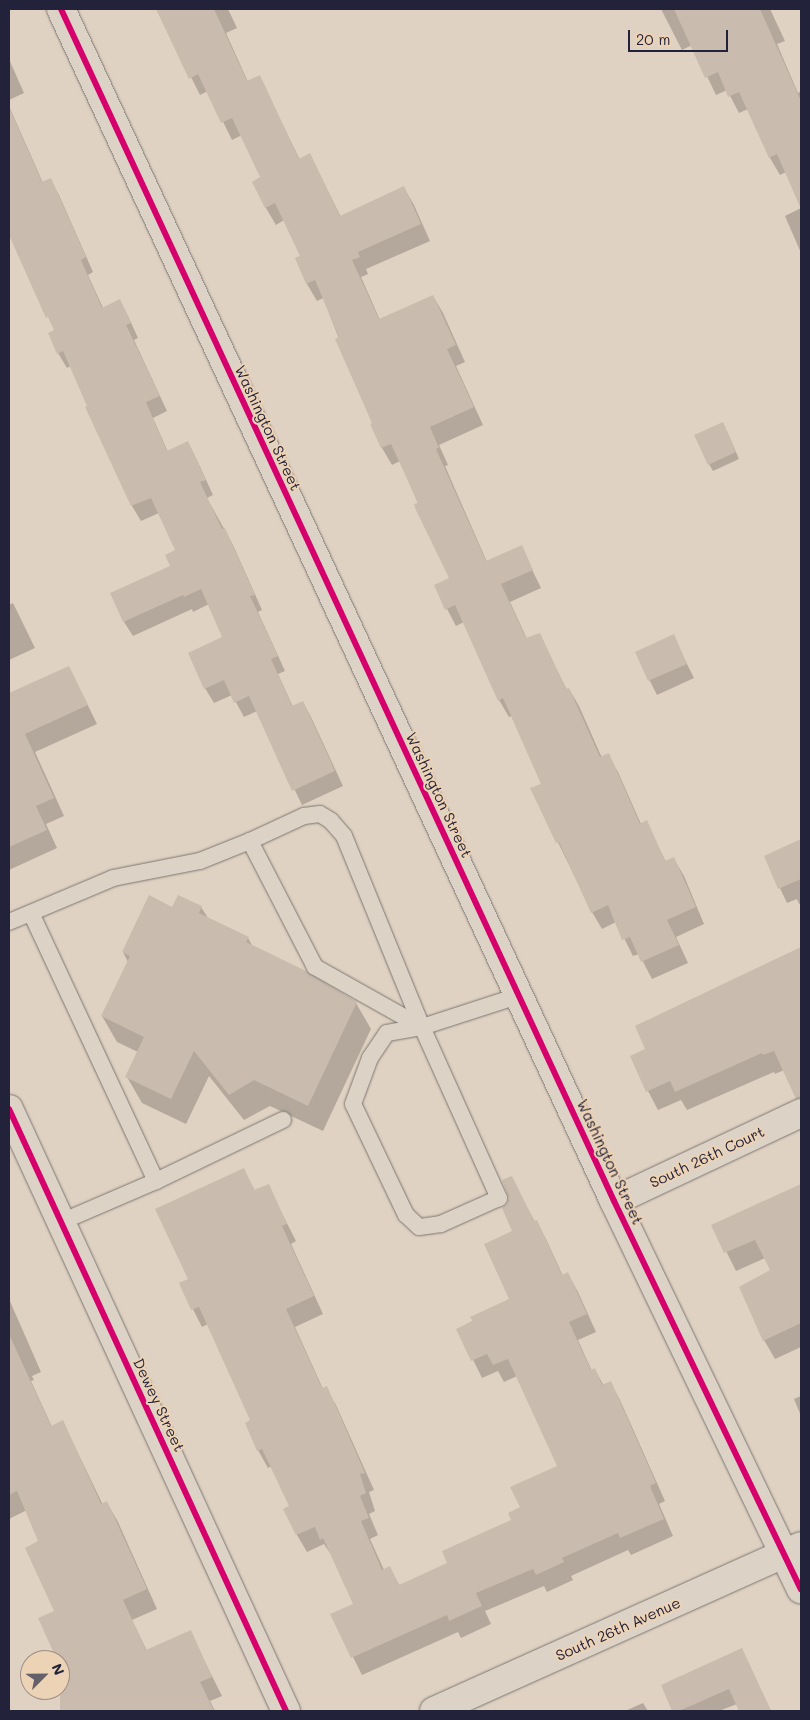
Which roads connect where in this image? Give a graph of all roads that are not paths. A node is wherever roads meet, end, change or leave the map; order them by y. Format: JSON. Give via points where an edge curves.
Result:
{"nodes":[{"id":1,"x":60,"y":9,"type":"edge"},
{"id":2,"x":250,"y":841,"type":"junction"},
{"id":3,"x":31,"y":913,"type":"junction"},
{"id":4,"x":9,"y":922,"type":"edge"},
{"id":5,"x":518,"y":996,"type":"junction"},
{"id":6,"x":422,"y":1027,"type":"junction"},
{"id":7,"x":9,"y":1109,"type":"edge"},
{"id":8,"x":801,"y":1113,"type":"edge"},
{"id":9,"x":283,"y":1120,"type":"dead end"},
{"id":10,"x":156,"y":1181,"type":"junction"},
{"id":11,"x":614,"y":1201,"type":"junction"},
{"id":12,"x":61,"y":1222,"type":"junction"},
{"id":13,"x":793,"y":1549,"type":"edge"},
{"id":14,"x":801,"y":1589,"type":"edge"},
{"id":15,"x":286,"y":1711,"type":"edge"},
{"id":16,"x":434,"y":1711,"type":"edge"}],
"edges":[{"from":1,"to":5,"type":"street","name":"Washington Street"},
{"from":2,"to":3,"type":"lane","via":[[200,861],[113,878]]},
{"from":2,"to":6,"type":"lane","via":[[315,967]]},
{"from":2,"to":6,"type":"lane","via":[[304,816],[320,814],[331,821],[344,836]]},
{"from":3,"to":4,"type":"lane"},
{"from":3,"to":10,"type":"lane"},
{"from":5,"to":6,"type":"lane"},
{"from":5,"to":11,"type":"street","name":"Washington Street"},
{"from":6,"to":6,"type":"lane","via":[[387,1033],[370,1058],[353,1104],[406,1215],[419,1227],[441,1224],[499,1198]]},
{"from":7,"to":12,"type":"street","name":"Dewey Street"},
{"from":8,"to":11,"type":"street","name":"South 26th Court"},
{"from":9,"to":10,"type":"lane"},
{"from":10,"to":12,"type":"lane"},
{"from":11,"to":13,"type":"street","name":"Washington Street"},
{"from":12,"to":15,"type":"street","name":"Dewey Street"},
{"from":13,"to":14,"type":"street","name":"Washington Street"},
{"from":13,"to":16,"type":"street","name":"South 26th Avenue"}]}
